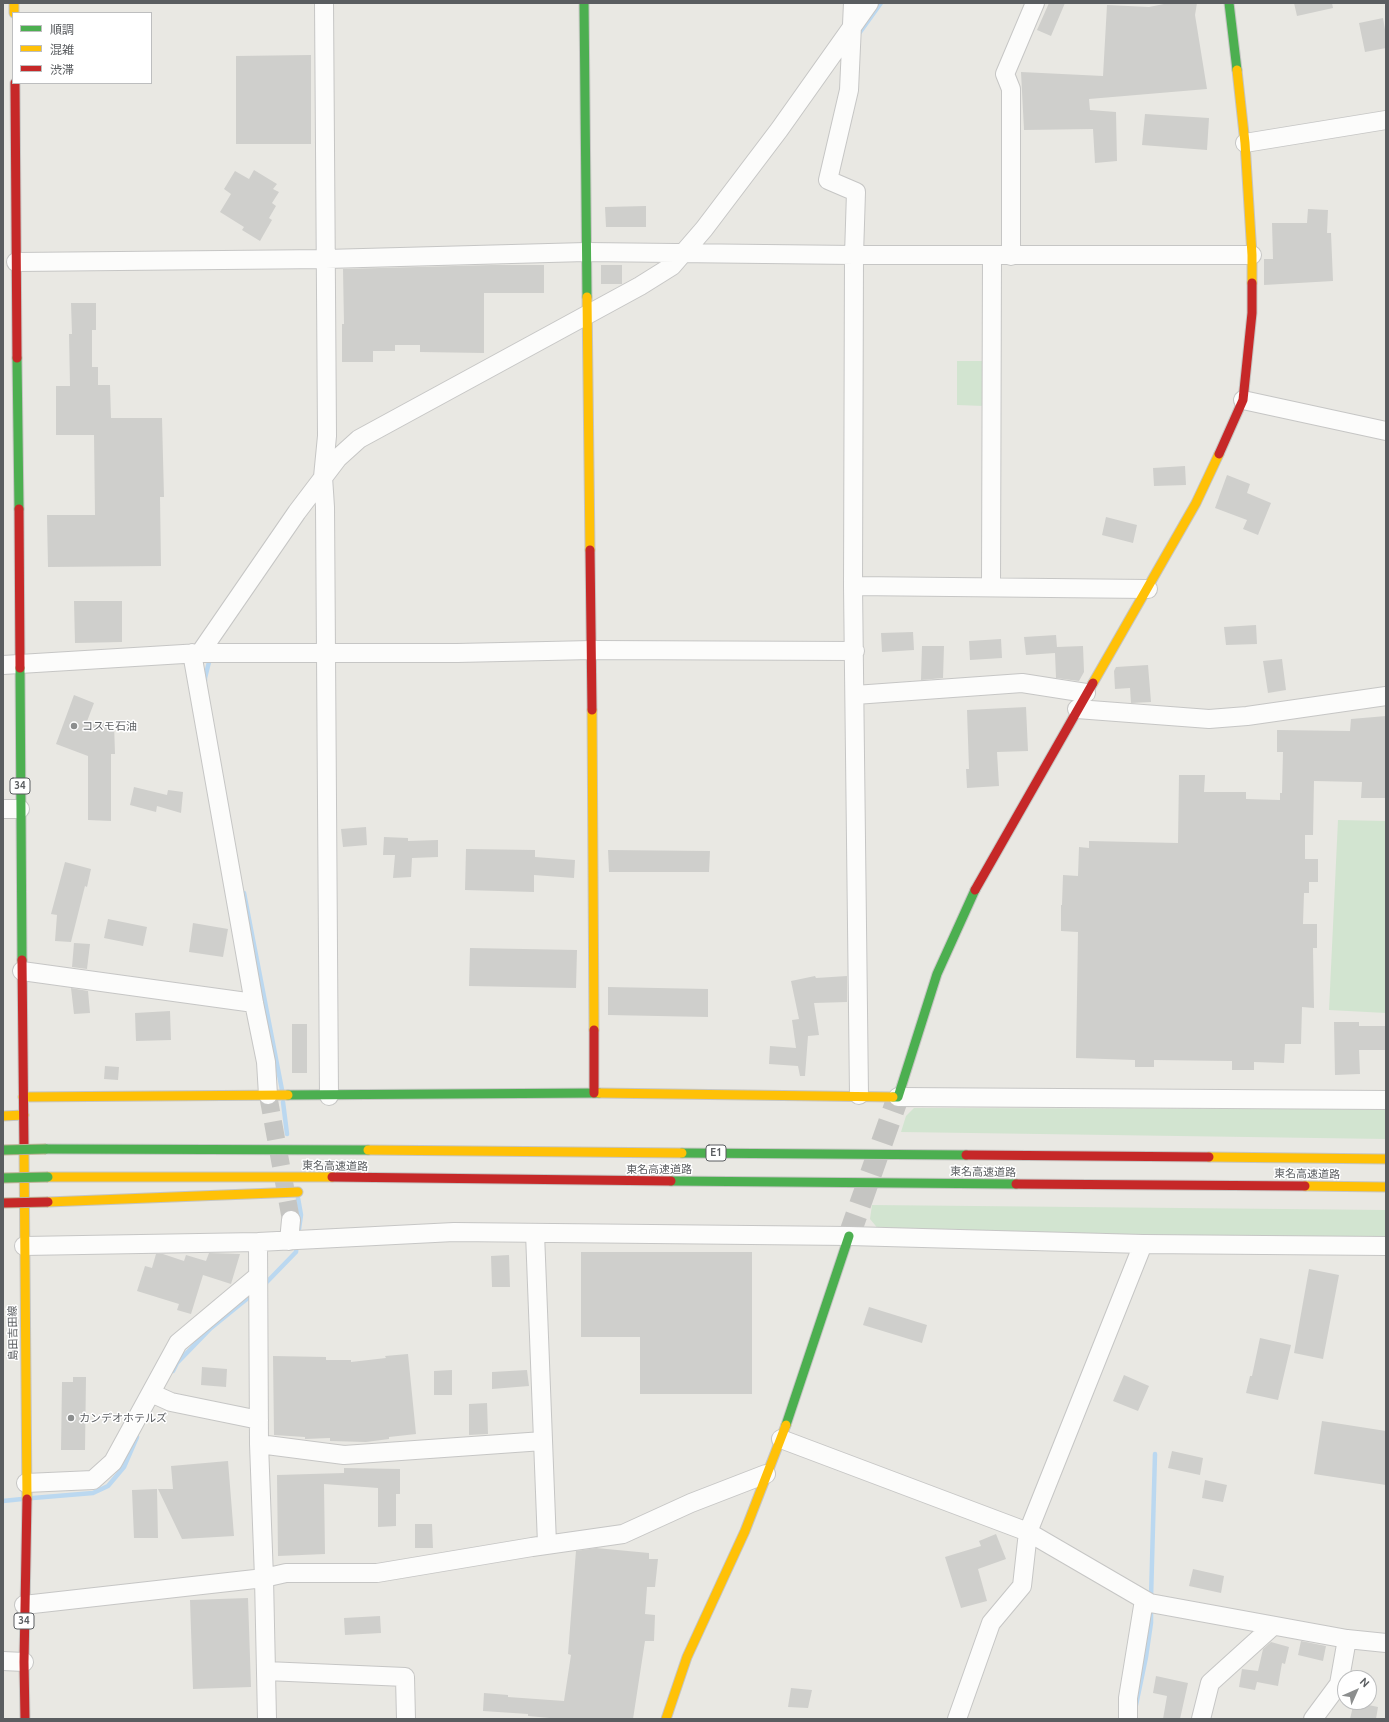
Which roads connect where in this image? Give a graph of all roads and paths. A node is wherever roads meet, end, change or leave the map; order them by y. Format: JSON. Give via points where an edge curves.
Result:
{"nodes":[{"id":1,"x":324,"y":3,"type":"edge"},
{"id":2,"x":584,"y":3,"type":"edge"},
{"id":3,"x":853,"y":3,"type":"edge"},
{"id":4,"x":869,"y":3,"type":"edge"},
{"id":5,"x":1035,"y":3,"type":"edge"},
{"id":6,"x":1229,"y":3,"type":"edge"},
{"id":7,"x":853,"y":26,"type":"junction"},
{"id":8,"x":15,"y":84,"type":"edge"},
{"id":9,"x":1386,"y":120,"type":"edge"},
{"id":10,"x":1245,"y":143,"type":"junction"},
{"id":11,"x":9,"y":167,"type":"edge"},
{"id":12,"x":586,"y":252,"type":"junction"},
{"id":13,"x":684,"y":253,"type":"junction"},
{"id":14,"x":992,"y":255,"type":"junction"},
{"id":15,"x":1252,"y":255,"type":"junction"},
{"id":16,"x":854,"y":256,"type":"junction"},
{"id":17,"x":1011,"y":256,"type":"junction"},
{"id":18,"x":326,"y":259,"type":"junction"},
{"id":19,"x":16,"y":262,"type":"junction"},
{"id":20,"x":586,"y":316,"type":"junction"},
{"id":21,"x":1243,"y":400,"type":"junction"},
{"id":22,"x":10,"y":402,"type":"edge"},
{"id":23,"x":1386,"y":431,"type":"edge"},
{"id":24,"x":323,"y":478,"type":"junction"},
{"id":25,"x":853,"y":586,"type":"junction"},
{"id":26,"x":991,"y":586,"type":"junction"},
{"id":27,"x":1148,"y":588,"type":"junction"},
{"id":28,"x":592,"y":650,"type":"junction"},
{"id":29,"x":855,"y":652,"type":"junction"},
{"id":30,"x":198,"y":653,"type":"junction"},
{"id":31,"x":325,"y":653,"type":"junction"},
{"id":32,"x":11,"y":664,"type":"edge"},
{"id":33,"x":1086,"y":693,"type":"junction"},
{"id":34,"x":855,"y":695,"type":"junction"},
{"id":35,"x":1386,"y":696,"type":"edge"},
{"id":36,"x":1077,"y":709,"type":"junction"},
{"id":37,"x":12,"y":809,"type":"edge"},
{"id":38,"x":22,"y":971,"type":"junction"},
{"id":39,"x":254,"y":1003,"type":"junction"},
{"id":40,"x":594,"y":1093,"type":"junction"},
{"id":41,"x":270,"y":1095,"type":"junction"},
{"id":42,"x":859,"y":1095,"type":"junction"},
{"id":43,"x":329,"y":1096,"type":"junction"},
{"id":44,"x":898,"y":1096,"type":"junction"},
{"id":45,"x":23,"y":1097,"type":"junction"},
{"id":46,"x":1386,"y":1100,"type":"edge"},
{"id":47,"x":24,"y":1115,"type":"junction"},
{"id":48,"x":3,"y":1116,"type":"edge"},
{"id":49,"x":3,"y":1150,"type":"edge"},
{"id":50,"x":1386,"y":1159,"type":"edge"},
{"id":51,"x":3,"y":1178,"type":"edge"},
{"id":52,"x":529,"y":1181,"type":"junction"},
{"id":53,"x":397,"y":1187,"type":"dead end"},
{"id":54,"x":1386,"y":1187,"type":"edge"},
{"id":55,"x":308,"y":1191,"type":"dead end"},
{"id":56,"x":3,"y":1203,"type":"edge"},
{"id":57,"x":291,"y":1220,"type":"tunnel mouth"},
{"id":58,"x":535,"y":1233,"type":"junction"},
{"id":59,"x":849,"y":1236,"type":"junction"},
{"id":60,"x":289,"y":1241,"type":"junction"},
{"id":61,"x":258,"y":1242,"type":"junction"},
{"id":62,"x":1144,"y":1244,"type":"junction"},
{"id":63,"x":24,"y":1246,"type":"junction"},
{"id":64,"x":1386,"y":1246,"type":"edge"},
{"id":65,"x":258,"y":1276,"type":"junction"},
{"id":66,"x":157,"y":1396,"type":"junction"},
{"id":67,"x":259,"y":1420,"type":"junction"},
{"id":68,"x":781,"y":1439,"type":"junction"},
{"id":69,"x":543,"y":1441,"type":"junction"},
{"id":70,"x":259,"y":1444,"type":"junction"},
{"id":71,"x":766,"y":1474,"type":"junction"},
{"id":72,"x":26,"y":1486,"type":"junction"},
{"id":73,"x":1028,"y":1532,"type":"junction"},
{"id":74,"x":547,"y":1544,"type":"junction"},
{"id":75,"x":264,"y":1578,"type":"junction"},
{"id":76,"x":1152,"y":1603,"type":"junction"},
{"id":77,"x":24,"y":1605,"type":"junction"},
{"id":78,"x":1273,"y":1626,"type":"junction"},
{"id":79,"x":1347,"y":1639,"type":"junction"},
{"id":80,"x":1386,"y":1643,"type":"edge"},
{"id":81,"x":3,"y":1661,"type":"edge"},
{"id":82,"x":24,"y":1662,"type":"junction"},
{"id":83,"x":266,"y":1671,"type":"junction"},
{"id":84,"x":25,"y":1719,"type":"edge"},
{"id":85,"x":267,"y":1719,"type":"edge"},
{"id":86,"x":406,"y":1719,"type":"edge"},
{"id":87,"x":666,"y":1719,"type":"edge"},
{"id":88,"x":957,"y":1719,"type":"edge"},
{"id":89,"x":1128,"y":1719,"type":"edge"},
{"id":90,"x":1201,"y":1719,"type":"edge"},
{"id":91,"x":1313,"y":1719,"type":"edge"}],
"edges":[{"from":1,"to":18,"type":"street"},
{"from":2,"to":12,"type":"main road"},
{"from":3,"to":7,"type":"street"},
{"from":4,"to":7,"type":"street"},
{"from":5,"to":17,"type":"street","via":[[1005,74],[1011,89]]},
{"from":6,"to":10,"type":"main road"},
{"from":7,"to":13,"type":"street","via":[[779,130]]},
{"from":7,"to":16,"type":"street","via":[[849,90],[828,180],[856,192]]},
{"from":8,"to":11,"type":"main road","name":"島田吉田線","number":"34"},
{"from":9,"to":10,"type":"street"},
{"from":10,"to":15,"type":"main road"},
{"from":11,"to":19,"type":"main road","name":"島田吉田線","number":"34"},
{"from":12,"to":13,"type":"street"},
{"from":12,"to":18,"type":"street"},
{"from":12,"to":20,"type":"main road"},
{"from":13,"to":16,"type":"street"},
{"from":13,"to":20,"type":"street","via":[[672,266]]},
{"from":14,"to":16,"type":"street"},
{"from":14,"to":17,"type":"street"},
{"from":14,"to":26,"type":"street"},
{"from":15,"to":17,"type":"street"},
{"from":15,"to":21,"type":"main road","via":[[1252,313]]},
{"from":16,"to":25,"type":"street"},
{"from":18,"to":19,"type":"street"},
{"from":18,"to":24,"type":"street","via":[[327,436]]},
{"from":19,"to":22,"type":"main road","name":"島田吉田線","number":"34"},
{"from":20,"to":24,"type":"street","via":[[359,439],[338,458]]},
{"from":20,"to":28,"type":"main road"},
{"from":21,"to":23,"type":"street"},
{"from":21,"to":27,"type":"main road","via":[[1196,504]]},
{"from":22,"to":32,"type":"main road","name":"島田吉田線","number":"34"},
{"from":24,"to":30,"type":"street"},
{"from":24,"to":31,"type":"street"},
{"from":25,"to":26,"type":"street"},
{"from":25,"to":29,"type":"street"},
{"from":26,"to":27,"type":"street"},
{"from":27,"to":33,"type":"main road"},
{"from":28,"to":29,"type":"street"},
{"from":28,"to":31,"type":"street"},
{"from":28,"to":40,"type":"main road"},
{"from":29,"to":34,"type":"street"},
{"from":30,"to":31,"type":"street"},
{"from":30,"to":32,"type":"street"},
{"from":30,"to":39,"type":"street"},
{"from":31,"to":43,"type":"street"},
{"from":32,"to":37,"type":"main road","name":"島田吉田線","number":"34"},
{"from":33,"to":34,"type":"street","via":[[1022,684]]},
{"from":33,"to":36,"type":"main road"},
{"from":34,"to":42,"type":"street"},
{"from":35,"to":36,"type":"street","via":[[1209,719]]},
{"from":36,"to":44,"type":"main road","via":[[978,882],[937,974]]},
{"from":37,"to":38,"type":"main road","name":"島田吉田線","number":"34"},
{"from":38,"to":39,"type":"street"},
{"from":38,"to":45,"type":"main road","name":"島田吉田線","number":"34"},
{"from":39,"to":41,"type":"street"},
{"from":40,"to":42,"type":"main road"},
{"from":40,"to":43,"type":"main road"},
{"from":41,"to":43,"type":"main road"},
{"from":41,"to":45,"type":"main road"},
{"from":42,"to":44,"type":"main road"},
{"from":44,"to":46,"type":"street"},
{"from":45,"to":47,"type":"main road","name":"島田吉田線","number":"34"},
{"from":47,"to":48,"type":"main road"},
{"from":47,"to":63,"type":"main road","name":"島田吉田線","number":"34"},
{"from":49,"to":50,"type":"main road","name":"東名高速道路","number":"E1","bridge":true,"via":[[401,1150]]},
{"from":51,"to":52,"type":"main road","name":"東名高速道路","bridge":true,"via":[[279,1177]]},
{"from":52,"to":53,"type":"main road"},
{"from":52,"to":54,"type":"main road","name":"東名高速道路"},
{"from":55,"to":56,"type":"main road","bridge":true},
{"from":57,"to":60,"type":"street"},
{"from":58,"to":59,"type":"street"},
{"from":58,"to":60,"type":"street","via":[[454,1232]]},
{"from":58,"to":69,"type":"street"},
{"from":59,"to":62,"type":"street"},
{"from":59,"to":68,"type":"main road"},
{"from":60,"to":61,"type":"street"},
{"from":61,"to":63,"type":"street"},
{"from":61,"to":65,"type":"street"},
{"from":62,"to":64,"type":"street"},
{"from":62,"to":73,"type":"street"},
{"from":63,"to":72,"type":"main road","name":"島田吉田線","number":"34"},
{"from":65,"to":66,"type":"street","via":[[178,1343]]},
{"from":65,"to":67,"type":"street"},
{"from":66,"to":67,"type":"street"},
{"from":66,"to":72,"type":"street","via":[[114,1462],[93,1480]]},
{"from":67,"to":70,"type":"street"},
{"from":68,"to":71,"type":"main road"},
{"from":68,"to":73,"type":"street"},
{"from":69,"to":70,"type":"street","via":[[344,1455]]},
{"from":69,"to":74,"type":"street"},
{"from":70,"to":75,"type":"street"},
{"from":71,"to":74,"type":"street","via":[[691,1503],[623,1534]]},
{"from":71,"to":87,"type":"main road","via":[[745,1531],[687,1657]]},
{"from":72,"to":77,"type":"main road","name":"島田吉田線","number":"34"},
{"from":73,"to":76,"type":"street"},
{"from":73,"to":88,"type":"street","via":[[1022,1586],[992,1623]]},
{"from":74,"to":75,"type":"street","via":[[377,1573],[286,1573]]},
{"from":75,"to":77,"type":"street"},
{"from":75,"to":83,"type":"street"},
{"from":76,"to":78,"type":"street"},
{"from":76,"to":89,"type":"street","via":[[1128,1698]]},
{"from":77,"to":82,"type":"main road","name":"島田吉田線","number":"34"},
{"from":78,"to":79,"type":"street"},
{"from":78,"to":90,"type":"street","via":[[1210,1684]]},
{"from":79,"to":80,"type":"street"},
{"from":79,"to":91,"type":"street","via":[[1339,1684]]},
{"from":81,"to":82,"type":"street"},
{"from":82,"to":84,"type":"main road","name":"島田吉田線","number":"34"},
{"from":83,"to":85,"type":"street"},
{"from":83,"to":86,"type":"street","via":[[406,1677]]}]}
